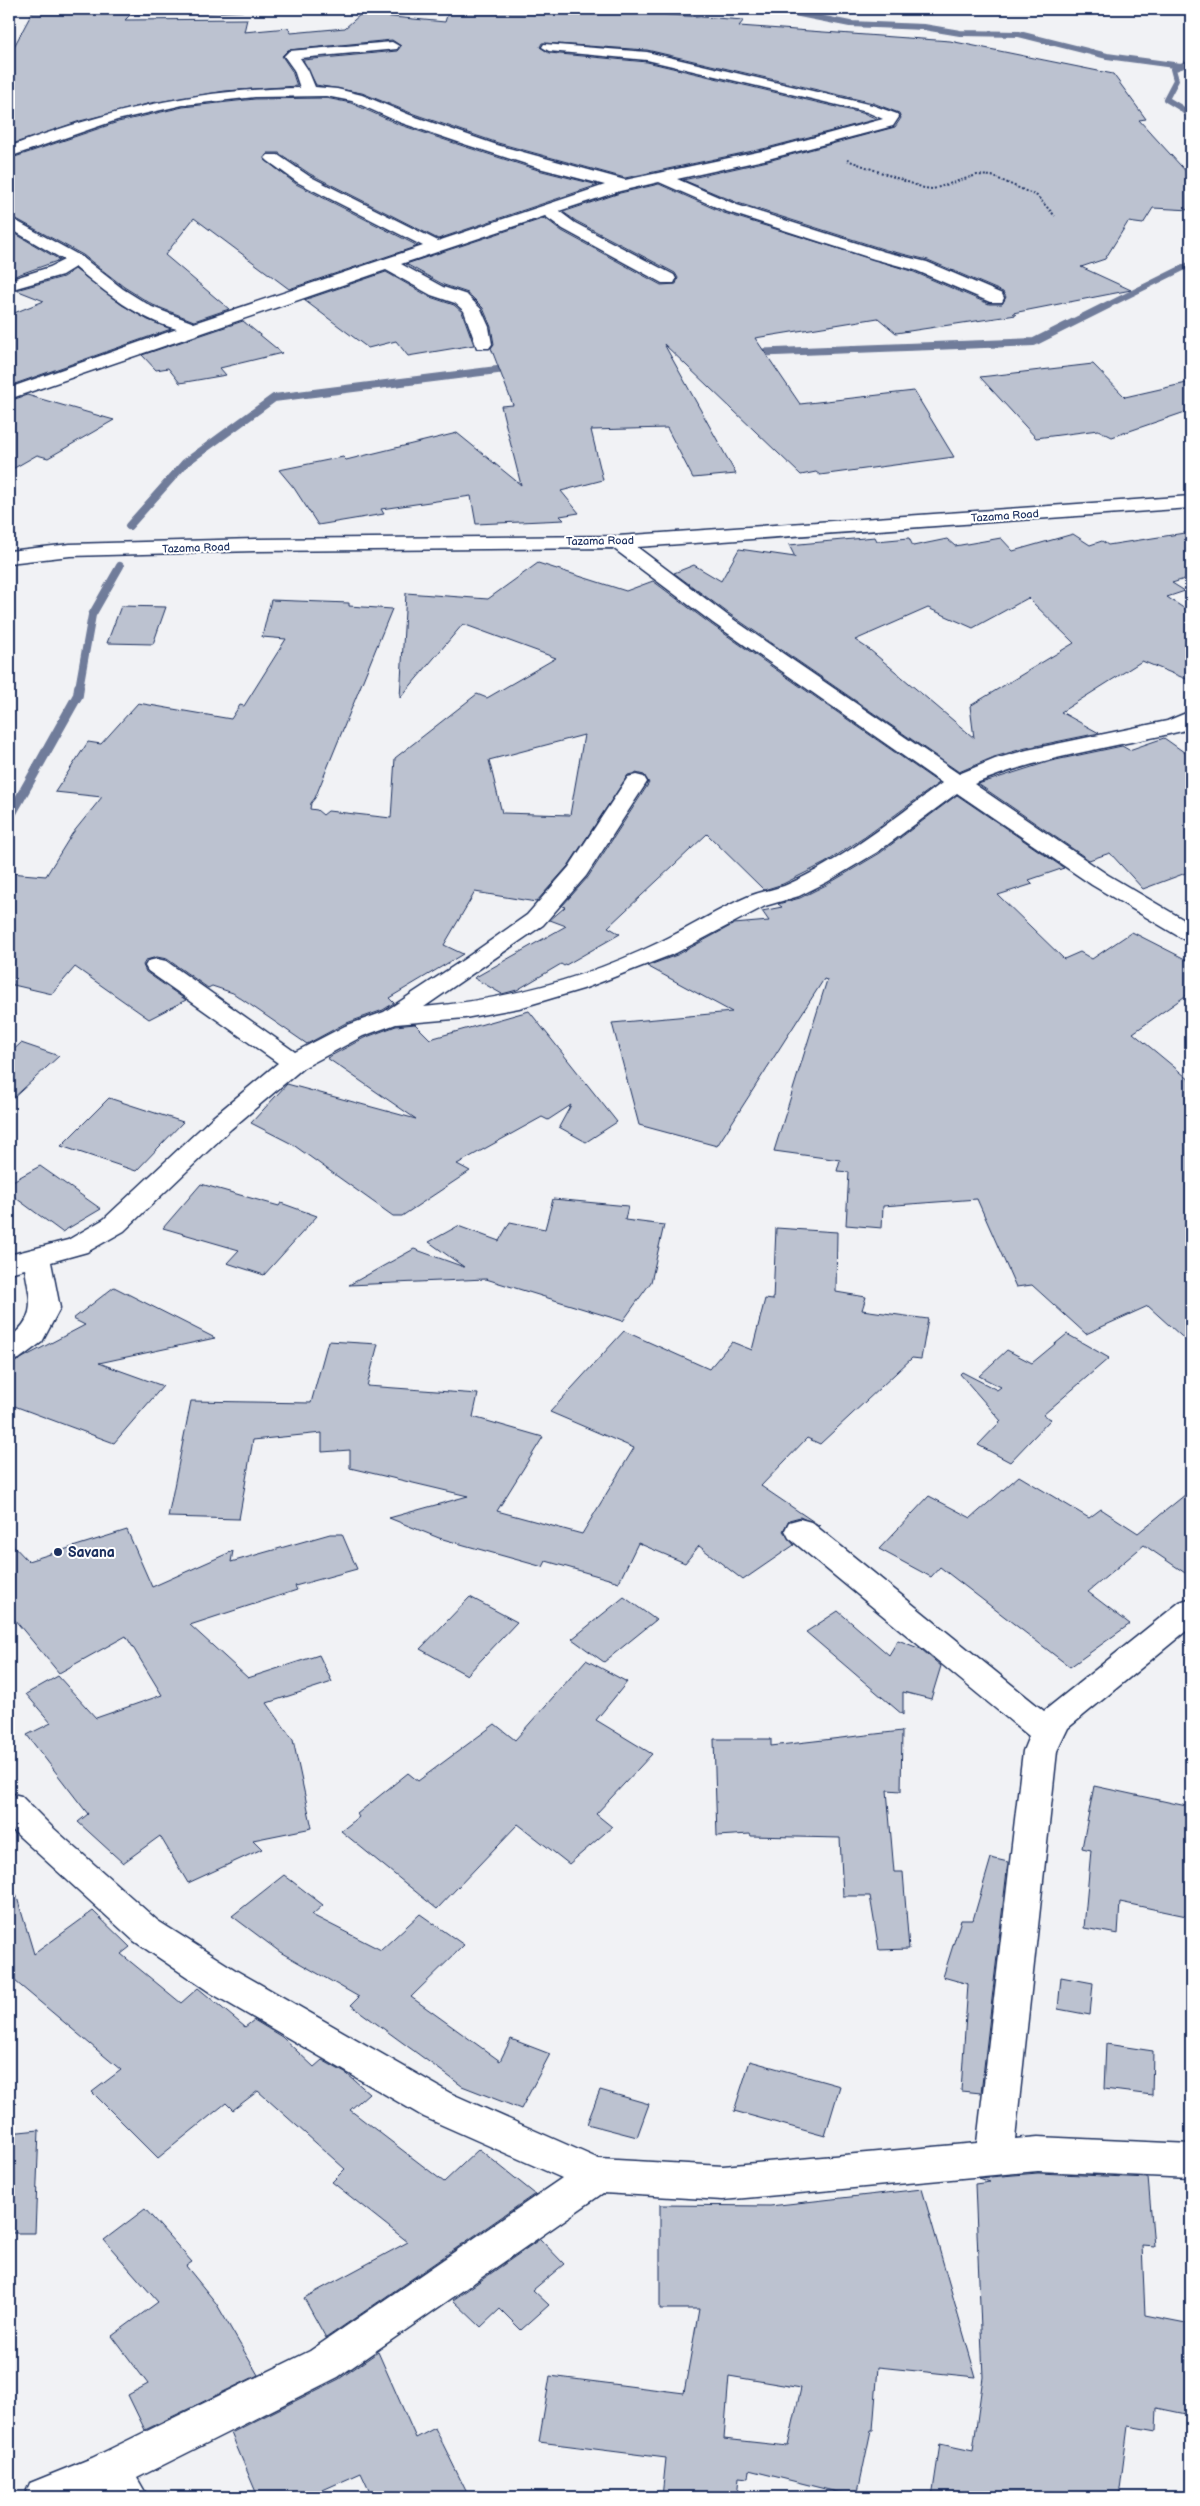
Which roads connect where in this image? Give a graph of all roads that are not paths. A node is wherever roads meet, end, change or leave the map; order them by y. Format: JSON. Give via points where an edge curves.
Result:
{"nodes":[{"id":1,"x":392,"y":46,"type":"dead end"},
{"id":2,"x":549,"y":47,"type":"dead end"},
{"id":3,"x":309,"y":92,"type":"junction"},
{"id":4,"x":16,"y":134,"type":"dead end"},
{"id":5,"x":39,"y":140,"type":"junction"},
{"id":6,"x":9,"y":152,"type":"edge"},
{"id":7,"x":273,"y":158,"type":"dead end"},
{"id":8,"x":660,"y":177,"type":"junction"},
{"id":9,"x":624,"y":185,"type":"junction"},
{"id":10,"x":549,"y":211,"type":"junction"},
{"id":11,"x":9,"y":222,"type":"edge"},
{"id":12,"x":436,"y":247,"type":"junction"},
{"id":13,"x":76,"y":260,"type":"junction"},
{"id":14,"x":388,"y":264,"type":"junction"},
{"id":15,"x":668,"y":279,"type":"dead end"},
{"id":16,"x":9,"y":285,"type":"edge"},
{"id":17,"x":996,"y":298,"type":"dead end"},
{"id":18,"x":195,"y":328,"type":"junction"},
{"id":19,"x":484,"y":344,"type":"dead end"},
{"id":20,"x":9,"y":394,"type":"edge"},
{"id":21,"x":1191,"y":502,"type":"edge"},
{"id":22,"x":618,"y":542,"type":"junction"},
{"id":23,"x":9,"y":557,"type":"edge"},
{"id":24,"x":1185,"y":726,"type":"edge"},
{"id":25,"x":636,"y":782,"type":"dead end"},
{"id":26,"x":957,"y":782,"type":"junction"},
{"id":27,"x":1191,"y":934,"type":"edge"},
{"id":28,"x":156,"y":966,"type":"dead end"},
{"id":29,"x":392,"y":1017,"type":"junction"},
{"id":30,"x":294,"y":1063,"type":"junction"},
{"id":31,"x":36,"y":1257,"type":"junction"},
{"id":32,"x":9,"y":1264,"type":"edge"},
{"id":33,"x":9,"y":1352,"type":"edge"},
{"id":34,"x":800,"y":1530,"type":"dead end"},
{"id":35,"x":1191,"y":1610,"type":"edge"},
{"id":36,"x":1047,"y":1732,"type":"junction"},
{"id":37,"x":9,"y":1806,"type":"edge"},
{"id":38,"x":994,"y":2157,"type":"junction"},
{"id":39,"x":1191,"y":2161,"type":"edge"},
{"id":40,"x":597,"y":2176,"type":"junction"},
{"id":41,"x":116,"y":2485,"type":"edge"},
{"id":42,"x":45,"y":2497,"type":"edge"}],
"edges":[{"from":1,"to":3,"type":"street","via":[[294,54],[291,56],[301,70]]},
{"from":2,"to":8,"type":"street","via":[[646,56],[872,109],[892,118],[888,123],[768,154]]},
{"from":3,"to":5,"type":"street","via":[[243,92],[184,99],[124,113]]},
{"from":3,"to":9,"type":"street","via":[[348,95],[483,146]]},
{"from":4,"to":5,"type":"street"},
{"from":5,"to":6,"type":"street"},
{"from":7,"to":12,"type":"street","via":[[303,179]]},
{"from":8,"to":9,"type":"street"},
{"from":8,"to":17,"type":"street","via":[[731,208],[921,266]]},
{"from":9,"to":10,"type":"street"},
{"from":10,"to":12,"type":"street"},
{"from":10,"to":15,"type":"street","via":[[569,226]]},
{"from":11,"to":13,"type":"street"},
{"from":12,"to":14,"type":"street"},
{"from":13,"to":16,"type":"street"},
{"from":13,"to":18,"type":"street","via":[[143,310],[174,324]]},
{"from":14,"to":18,"type":"street"},
{"from":14,"to":19,"type":"street","via":[[437,291],[461,299],[472,308]]},
{"from":18,"to":20,"type":"street"},
{"from":21,"to":22,"type":"street","name":"Tazama Road"},
{"from":22,"to":23,"type":"street","name":"Tazama Road","via":[[255,545],[70,550]]},
{"from":22,"to":26,"type":"street","via":[[720,619]]},
{"from":24,"to":26,"type":"street","via":[[1035,755]]},
{"from":25,"to":29,"type":"street","via":[[578,872],[535,920]]},
{"from":26,"to":27,"type":"street","via":[[1100,880]]},
{"from":26,"to":29,"type":"street","via":[[870,846],[819,877],[734,912],[667,948],[574,984],[510,1003],[465,1011]]},
{"from":28,"to":30,"type":"street"},
{"from":29,"to":30,"type":"street","via":[[354,1031]]},
{"from":30,"to":31,"type":"street","via":[[222,1122],[114,1225],[77,1246]]},
{"from":31,"to":32,"type":"street"},
{"from":31,"to":33,"type":"street","via":[[46,1308],[32,1335]]},
{"from":34,"to":36,"type":"street"},
{"from":35,"to":36,"type":"street","via":[[1074,1704]]},
{"from":36,"to":38,"type":"street","via":[[1040,1751]]},
{"from":37,"to":40,"type":"street","via":[[146,1931],[224,1982],[437,2104]]},
{"from":38,"to":39,"type":"street","via":[[1038,2154]]},
{"from":38,"to":40,"type":"street","via":[[723,2183]]},
{"from":40,"to":41,"type":"street","via":[[324,2364]]},
{"from":41,"to":42,"type":"street"}]}
